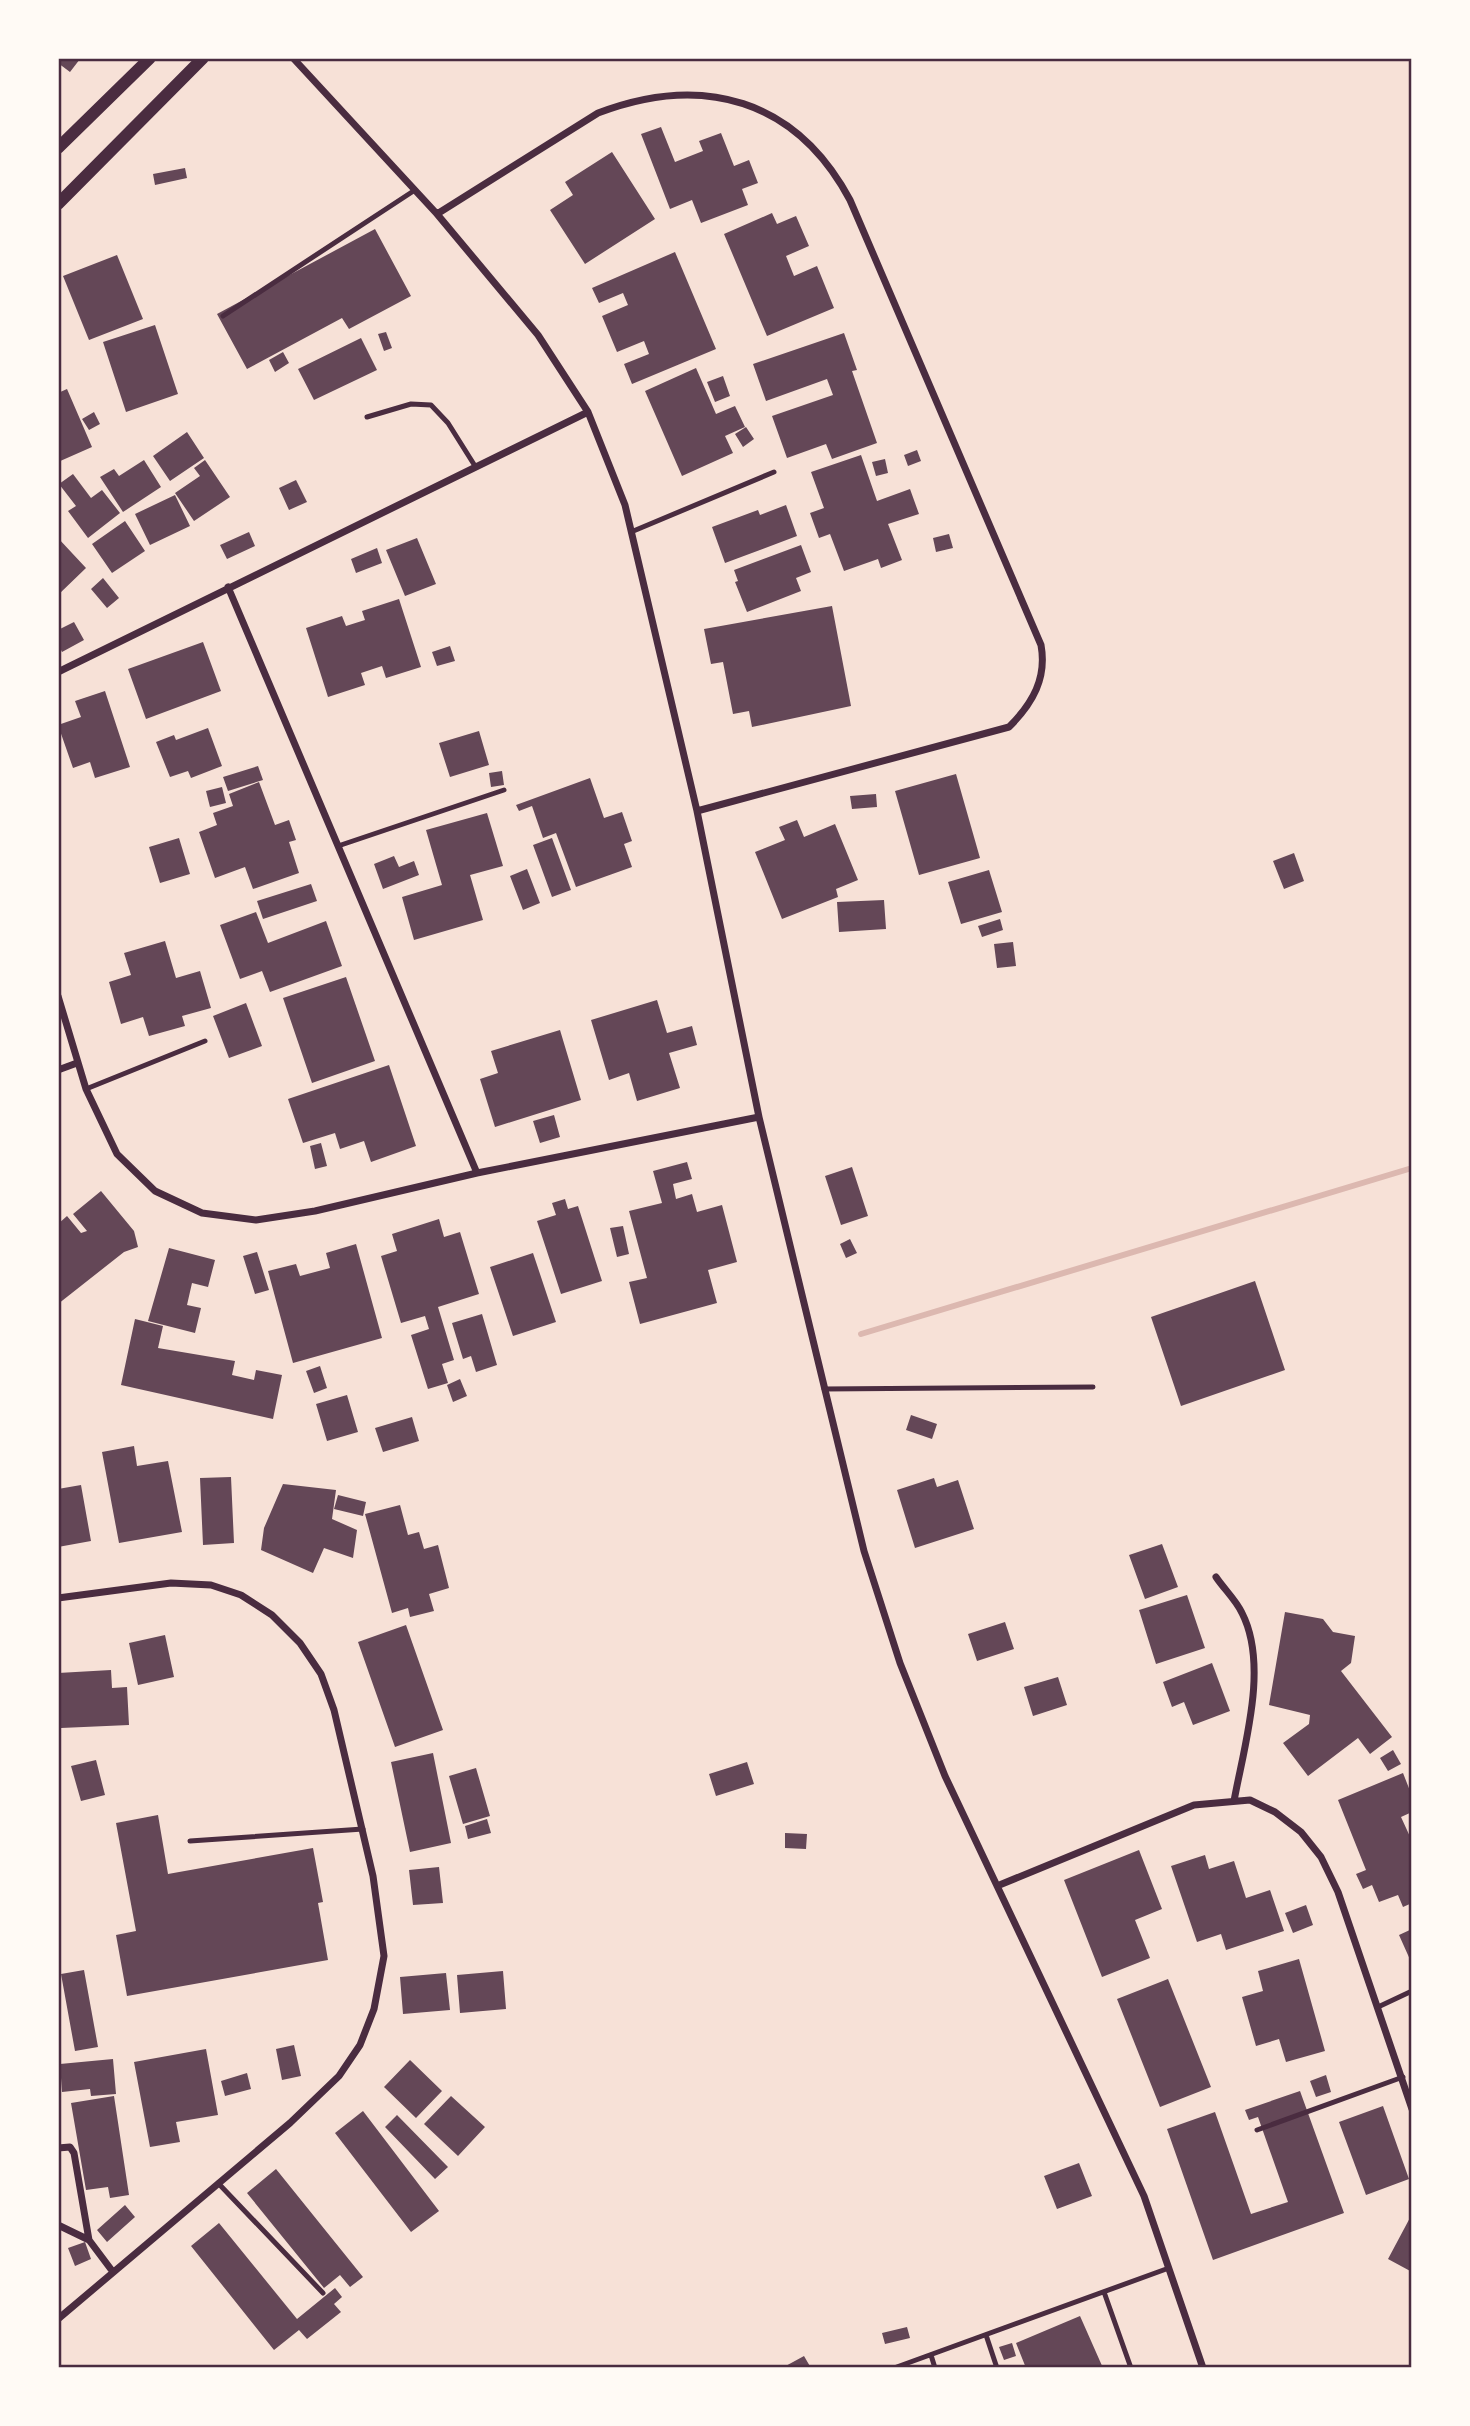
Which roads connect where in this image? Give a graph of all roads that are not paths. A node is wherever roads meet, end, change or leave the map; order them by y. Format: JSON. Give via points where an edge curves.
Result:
{"nodes":[{"id":1,"x":150,"y":58,"type":"edge"},
{"id":2,"x":204,"y":58,"type":"edge"},
{"id":3,"x":293,"y":58,"type":"edge"},
{"id":4,"x":58,"y":148,"type":"edge"},
{"id":5,"x":415,"y":190,"type":"junction"},
{"id":6,"x":58,"y":204,"type":"edge"},
{"id":7,"x":437,"y":214,"type":"junction"},
{"id":8,"x":223,"y":316,"type":"dead end"},
{"id":9,"x":588,"y":412,"type":"junction"},
{"id":10,"x":367,"y":418,"type":"dead end"},
{"id":11,"x":475,"y":466,"type":"junction"},
{"id":12,"x":774,"y":472,"type":"dead end"},
{"id":13,"x":631,"y":532,"type":"junction"},
{"id":14,"x":228,"y":587,"type":"junction"},
{"id":15,"x":58,"y":672,"type":"edge"},
{"id":16,"x":504,"y":790,"type":"dead end"},
{"id":17,"x":697,"y":811,"type":"junction"},
{"id":18,"x":338,"y":846,"type":"junction"},
{"id":19,"x":58,"y":996,"type":"edge"},
{"id":20,"x":205,"y":1041,"type":"dead end"},
{"id":21,"x":76,"y":1063,"type":"junction"},
{"id":22,"x":58,"y":1070,"type":"edge"},
{"id":23,"x":86,"y":1089,"type":"junction"},
{"id":24,"x":759,"y":1117,"type":"junction"},
{"id":25,"x":477,"y":1174,"type":"junction"},
{"id":26,"x":1093,"y":1387,"type":"dead end"},
{"id":27,"x":824,"y":1389,"type":"junction"},
{"id":28,"x":1216,"y":1577,"type":"dead end"},
{"id":29,"x":58,"y":1598,"type":"edge"},
{"id":30,"x":1234,"y":1801,"type":"junction"},
{"id":31,"x":363,"y":1829,"type":"junction"},
{"id":32,"x":190,"y":1841,"type":"dead end"},
{"id":33,"x":997,"y":1886,"type":"junction"},
{"id":34,"x":1412,"y":1991,"type":"edge"},
{"id":35,"x":1378,"y":2007,"type":"junction"},
{"id":36,"x":1403,"y":2077,"type":"junction"},
{"id":37,"x":1412,"y":2109,"type":"edge"},
{"id":38,"x":1257,"y":2130,"type":"dead end"},
{"id":39,"x":58,"y":2148,"type":"edge"},
{"id":40,"x":218,"y":2183,"type":"junction"},
{"id":41,"x":58,"y":2225,"type":"edge"},
{"id":42,"x":89,"y":2240,"type":"junction"},
{"id":43,"x":1169,"y":2268,"type":"junction"},
{"id":44,"x":113,"y":2273,"type":"junction"},
{"id":45,"x":1104,"y":2292,"type":"junction"},
{"id":46,"x":323,"y":2293,"type":"dead end"},
{"id":47,"x":58,"y":2319,"type":"edge"},
{"id":48,"x":986,"y":2334,"type":"junction"},
{"id":49,"x":931,"y":2355,"type":"junction"},
{"id":50,"x":894,"y":2368,"type":"edge"},
{"id":51,"x":935,"y":2368,"type":"edge"},
{"id":52,"x":997,"y":2368,"type":"edge"},
{"id":53,"x":1131,"y":2368,"type":"edge"},
{"id":54,"x":1203,"y":2368,"type":"edge"}],
"edges":[{"from":1,"to":4,"type":"street"},
{"from":2,"to":6,"type":"street"},
{"from":3,"to":5,"type":"street"},
{"from":5,"to":7,"type":"street"},
{"from":5,"to":8,"type":"lane"},
{"from":7,"to":9,"type":"street","via":[[538,335]]},
{"from":7,"to":17,"type":"street","via":[[598,113],[664,94],[724,99],[786,123],[835,171],[850,200],[1045,663],[1024,712],[1009,727]]},
{"from":9,"to":11,"type":"street"},
{"from":9,"to":13,"type":"street"},
{"from":10,"to":11,"type":"lane","via":[[411,404],[431,405]]},
{"from":11,"to":14,"type":"street"},
{"from":12,"to":13,"type":"lane"},
{"from":13,"to":17,"type":"street"},
{"from":14,"to":15,"type":"street"},
{"from":14,"to":18,"type":"street"},
{"from":16,"to":18,"type":"lane"},
{"from":17,"to":24,"type":"street"},
{"from":18,"to":25,"type":"street"},
{"from":19,"to":21,"type":"street"},
{"from":20,"to":23,"type":"lane"},
{"from":21,"to":22,"type":"street"},
{"from":21,"to":23,"type":"street"},
{"from":23,"to":25,"type":"street","via":[[117,1154],[155,1191],[202,1213],[256,1220]]},
{"from":24,"to":25,"type":"street"},
{"from":24,"to":27,"type":"street"},
{"from":26,"to":27,"type":"lane"},
{"from":27,"to":33,"type":"street","via":[[863,1551],[901,1664],[945,1776]]},
{"from":28,"to":30,"type":"street","via":[[1242,1612],[1250,1636],[1252,1707]]},
{"from":29,"to":31,"type":"street","via":[[171,1583],[211,1585],[241,1595],[272,1615],[300,1643],[321,1674]]},
{"from":30,"to":33,"type":"street","via":[[1194,1805]]},
{"from":30,"to":35,"type":"street","via":[[1250,1800],[1275,1812],[1301,1832],[1321,1857]]},
{"from":31,"to":32,"type":"lane"},
{"from":31,"to":40,"type":"street","via":[[384,1956],[374,2009],[360,2045],[339,2076]]},
{"from":33,"to":43,"type":"street","via":[[1144,2196]]},
{"from":34,"to":35,"type":"lane"},
{"from":35,"to":36,"type":"street"},
{"from":36,"to":37,"type":"street"},
{"from":36,"to":38,"type":"lane"},
{"from":39,"to":42,"type":"street","via":[[71,2147],[74,2153]]},
{"from":40,"to":44,"type":"street"},
{"from":40,"to":46,"type":"lane"},
{"from":41,"to":42,"type":"street"},
{"from":42,"to":44,"type":"street"},
{"from":43,"to":45,"type":"lane"},
{"from":43,"to":54,"type":"street"},
{"from":44,"to":47,"type":"street"},
{"from":45,"to":48,"type":"lane"},
{"from":45,"to":53,"type":"lane"},
{"from":48,"to":49,"type":"lane"},
{"from":48,"to":52,"type":"lane"},
{"from":49,"to":50,"type":"lane"},
{"from":49,"to":51,"type":"lane"}]}
